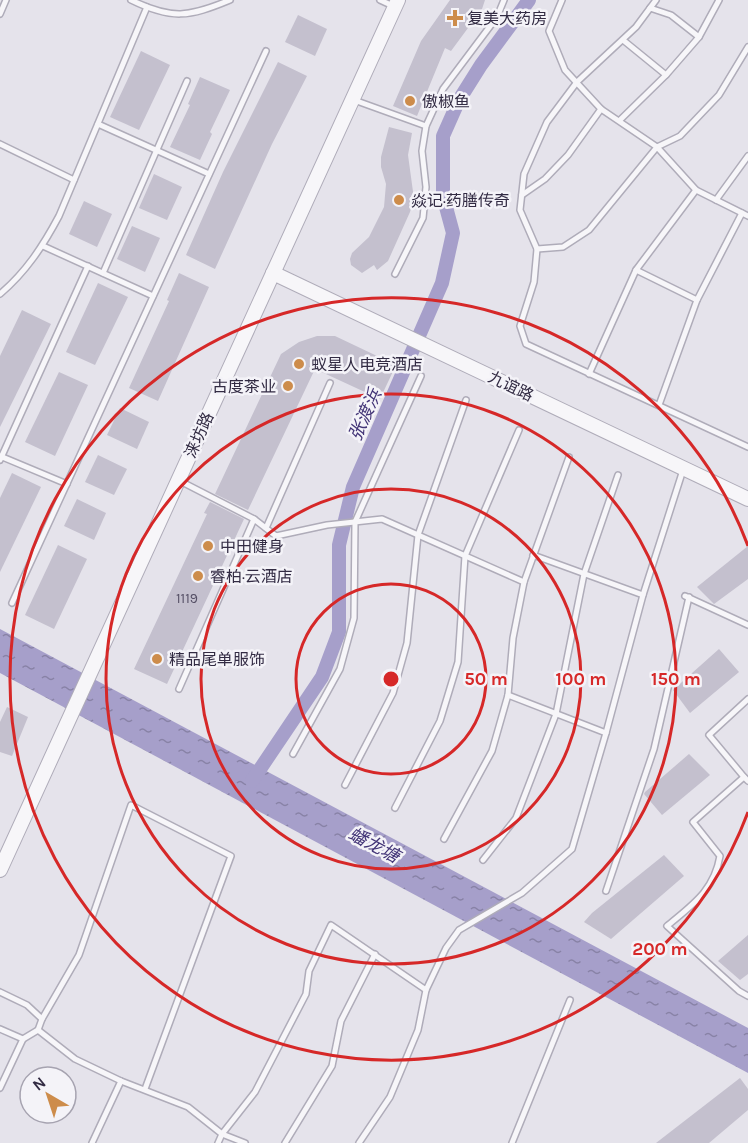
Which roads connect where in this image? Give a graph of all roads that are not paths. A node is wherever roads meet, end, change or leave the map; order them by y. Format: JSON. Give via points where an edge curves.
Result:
{"nodes":[{"id":1,"x":6,"y":0,"type":"edge"},
{"id":2,"x":230,"y":0,"type":"edge"},
{"id":3,"x":380,"y":0,"type":"edge"},
{"id":4,"x":504,"y":0,"type":"edge"},
{"id":5,"x":562,"y":0,"type":"edge"},
{"id":6,"x":656,"y":0,"type":"edge"},
{"id":7,"x":719,"y":0,"type":"edge"},
{"id":8,"x":134,"y":1,"type":"edge"},
{"id":9,"x":396,"y":4,"type":"edge"},
{"id":10,"x":147,"y":7,"type":"junction"},
{"id":11,"x":650,"y":8,"type":"junction"},
{"id":12,"x":0,"y":14,"type":"edge"},
{"id":13,"x":699,"y":38,"type":"junction"},
{"id":14,"x":623,"y":40,"type":"junction"},
{"id":15,"x":748,"y":47,"type":"edge"},
{"id":16,"x":266,"y":51,"type":"dead end"},
{"id":17,"x":666,"y":75,"type":"junction"},
{"id":18,"x":187,"y":81,"type":"dead end"},
{"id":19,"x":577,"y":82,"type":"junction"},
{"id":20,"x":352,"y":100,"type":"junction"},
{"id":21,"x":601,"y":109,"type":"junction"},
{"id":22,"x":620,"y":120,"type":"junction"},
{"id":23,"x":98,"y":124,"type":"junction"},
{"id":24,"x":426,"y":126,"type":"junction"},
{"id":25,"x":0,"y":144,"type":"edge"},
{"id":26,"x":657,"y":147,"type":"junction"},
{"id":27,"x":156,"y":150,"type":"junction"},
{"id":28,"x":748,"y":156,"type":"edge"},
{"id":29,"x":209,"y":174,"type":"junction"},
{"id":30,"x":74,"y":180,"type":"junction"},
{"id":31,"x":696,"y":190,"type":"junction"},
{"id":32,"x":522,"y":195,"type":"junction"},
{"id":33,"x":716,"y":200,"type":"junction"},
{"id":34,"x":745,"y":214,"type":"edge"},
{"id":35,"x":43,"y":246,"type":"junction"},
{"id":36,"x":537,"y":249,"type":"junction"},
{"id":37,"x":88,"y":267,"type":"junction"},
{"id":38,"x":636,"y":270,"type":"junction"},
{"id":39,"x":103,"y":273,"type":"junction"},
{"id":40,"x":273,"y":273,"type":"junction"},
{"id":41,"x":395,"y":274,"type":"dead end"},
{"id":42,"x":0,"y":294,"type":"edge"},
{"id":43,"x":153,"y":296,"type":"junction"},
{"id":44,"x":697,"y":300,"type":"junction"},
{"id":45,"x":589,"y":374,"type":"junction"},
{"id":46,"x":421,"y":376,"type":"dead end"},
{"id":47,"x":330,"y":383,"type":"dead end"},
{"id":48,"x":466,"y":400,"type":"dead end"},
{"id":49,"x":658,"y":405,"type":"junction"},
{"id":50,"x":519,"y":430,"type":"dead end"},
{"id":51,"x":748,"y":447,"type":"edge"},
{"id":52,"x":1,"y":457,"type":"edge"},
{"id":53,"x":569,"y":457,"type":"dead end"},
{"id":54,"x":684,"y":469,"type":"junction"},
{"id":55,"x":618,"y":475,"type":"dead end"},
{"id":56,"x":179,"y":480,"type":"junction"},
{"id":57,"x":67,"y":484,"type":"junction"},
{"id":58,"x":748,"y":499,"type":"edge"},
{"id":59,"x":254,"y":519,"type":"junction"},
{"id":60,"x":355,"y":522,"type":"junction"},
{"id":61,"x":266,"y":528,"type":"junction"},
{"id":62,"x":418,"y":535,"type":"junction"},
{"id":63,"x":533,"y":555,"type":"junction"},
{"id":64,"x":465,"y":556,"type":"junction"},
{"id":65,"x":584,"y":574,"type":"junction"},
{"id":66,"x":524,"y":582,"type":"junction"},
{"id":67,"x":643,"y":595,"type":"junction"},
{"id":68,"x":12,"y":603,"type":"dead end"},
{"id":69,"x":748,"y":625,"type":"edge"},
{"id":70,"x":179,"y":689,"type":"dead end"},
{"id":71,"x":508,"y":695,"type":"junction"},
{"id":72,"x":748,"y":699,"type":"edge"},
{"id":73,"x":556,"y":714,"type":"junction"},
{"id":74,"x":606,"y":733,"type":"junction"},
{"id":75,"x":293,"y":754,"type":"dead end"},
{"id":76,"x":746,"y":779,"type":"edge"},
{"id":77,"x":345,"y":785,"type":"dead end"},
{"id":78,"x":395,"y":808,"type":"dead end"},
{"id":79,"x":444,"y":839,"type":"dead end"},
{"id":80,"x":483,"y":860,"type":"dead end"},
{"id":81,"x":0,"y":870,"type":"edge"},
{"id":82,"x":606,"y":891,"type":"dead end"},
{"id":83,"x":375,"y":954,"type":"junction"},
{"id":84,"x":426,"y":990,"type":"junction"},
{"id":85,"x":0,"y":992,"type":"edge"},
{"id":86,"x":748,"y":996,"type":"edge"},
{"id":87,"x":570,"y":1000,"type":"dead end"},
{"id":88,"x":42,"y":1019,"type":"junction"},
{"id":89,"x":0,"y":1029,"type":"edge"},
{"id":90,"x":38,"y":1030,"type":"junction"},
{"id":91,"x":22,"y":1039,"type":"junction"},
{"id":92,"x":121,"y":1081,"type":"junction"},
{"id":93,"x":0,"y":1088,"type":"edge"},
{"id":94,"x":145,"y":1089,"type":"junction"},
{"id":95,"x":222,"y":1134,"type":"junction"},
{"id":96,"x":92,"y":1143,"type":"edge"},
{"id":97,"x":218,"y":1143,"type":"edge"},
{"id":98,"x":245,"y":1143,"type":"edge"},
{"id":99,"x":285,"y":1143,"type":"edge"},
{"id":100,"x":359,"y":1143,"type":"edge"},
{"id":101,"x":512,"y":1143,"type":"edge"}],
"edges":[{"from":1,"to":12,"type":"lane"},
{"from":2,"to":10,"type":"lane","via":[[175,15]]},
{"from":3,"to":9,"type":"lane"},
{"from":4,"to":24,"type":"lane","via":[[497,17],[443,89]]},
{"from":5,"to":19,"type":"lane","via":[[549,31],[565,70]]},
{"from":6,"to":11,"type":"lane"},
{"from":7,"to":13,"type":"lane"},
{"from":8,"to":10,"type":"lane"},
{"from":9,"to":20,"type":"street","name":"涞坊路"},
{"from":10,"to":23,"type":"lane"},
{"from":11,"to":13,"type":"lane","via":[[671,15]]},
{"from":11,"to":14,"type":"lane"},
{"from":13,"to":17,"type":"lane"},
{"from":14,"to":17,"type":"lane"},
{"from":14,"to":19,"type":"lane"},
{"from":15,"to":26,"type":"lane","via":[[719,94],[680,136]]},
{"from":16,"to":29,"type":"lane"},
{"from":17,"to":22,"type":"lane"},
{"from":18,"to":27,"type":"lane"},
{"from":19,"to":21,"type":"lane"},
{"from":19,"to":32,"type":"lane","via":[[546,122],[524,174]]},
{"from":20,"to":24,"type":"lane"},
{"from":20,"to":40,"type":"street","name":"涞坊路"},
{"from":21,"to":22,"type":"lane"},
{"from":21,"to":32,"type":"lane","via":[[568,155],[545,179]]},
{"from":22,"to":26,"type":"lane"},
{"from":23,"to":27,"type":"lane"},
{"from":23,"to":30,"type":"lane"},
{"from":24,"to":41,"type":"lane","via":[[422,151],[426,187],[423,218]]},
{"from":25,"to":30,"type":"lane"},
{"from":26,"to":31,"type":"lane"},
{"from":26,"to":36,"type":"lane","via":[[589,230],[563,247]]},
{"from":27,"to":29,"type":"lane"},
{"from":27,"to":39,"type":"lane"},
{"from":28,"to":33,"type":"lane"},
{"from":29,"to":43,"type":"lane"},
{"from":30,"to":35,"type":"lane"},
{"from":31,"to":33,"type":"lane"},
{"from":31,"to":38,"type":"lane"},
{"from":32,"to":36,"type":"lane","via":[[520,210]]},
{"from":33,"to":34,"type":"lane"},
{"from":34,"to":44,"type":"lane"},
{"from":35,"to":37,"type":"lane"},
{"from":35,"to":42,"type":"lane"},
{"from":36,"to":45,"type":"lane","via":[[534,282],[520,326],[526,344]]},
{"from":37,"to":39,"type":"lane"},
{"from":37,"to":52,"type":"lane"},
{"from":38,"to":44,"type":"lane"},
{"from":38,"to":45,"type":"lane"},
{"from":39,"to":43,"type":"lane"},
{"from":40,"to":54,"type":"street","name":"九谊路"},
{"from":40,"to":56,"type":"street","name":"涞坊路"},
{"from":43,"to":57,"type":"lane"},
{"from":44,"to":49,"type":"lane"},
{"from":45,"to":49,"type":"lane"},
{"from":46,"to":60,"type":"lane"},
{"from":47,"to":61,"type":"lane"},
{"from":48,"to":62,"type":"lane"},
{"from":49,"to":51,"type":"lane"},
{"from":50,"to":64,"type":"lane"},
{"from":52,"to":57,"type":"lane"},
{"from":53,"to":63,"type":"lane"},
{"from":54,"to":58,"type":"street","name":"九谊路"},
{"from":54,"to":67,"type":"lane"},
{"from":55,"to":65,"type":"lane"},
{"from":56,"to":59,"type":"lane"},
{"from":56,"to":81,"type":"street","name":"涞坊路"},
{"from":57,"to":68,"type":"lane"},
{"from":59,"to":61,"type":"lane"},
{"from":59,"to":70,"type":"lane"},
{"from":60,"to":61,"type":"lane","via":[[276,536]]},
{"from":60,"to":62,"type":"lane","via":[[382,519]]},
{"from":60,"to":75,"type":"lane","via":[[354,618],[340,669]]},
{"from":62,"to":64,"type":"lane"},
{"from":62,"to":77,"type":"lane","via":[[407,643],[393,693]]},
{"from":63,"to":65,"type":"lane"},
{"from":63,"to":66,"type":"lane"},
{"from":64,"to":66,"type":"lane"},
{"from":64,"to":78,"type":"lane","via":[[458,662],[440,721]]},
{"from":65,"to":67,"type":"lane"},
{"from":65,"to":73,"type":"lane"},
{"from":66,"to":71,"type":"lane","via":[[513,638]]},
{"from":67,"to":74,"type":"lane"},
{"from":69,"to":82,"type":"lane","via":[[687,597],[654,749]]},
{"from":71,"to":73,"type":"lane"},
{"from":71,"to":79,"type":"lane","via":[[492,751]]},
{"from":72,"to":76,"type":"lane","via":[[709,735]]},
{"from":73,"to":74,"type":"lane"},
{"from":73,"to":80,"type":"lane","via":[[516,818]]},
{"from":74,"to":84,"type":"lane","via":[[572,849],[522,893],[459,930]]},
{"from":76,"to":86,"type":"lane","via":[[693,822],[720,856],[717,871],[708,890],[667,926]]},
{"from":83,"to":84,"type":"lane"},
{"from":83,"to":95,"type":"lane","via":[[331,925],[309,971],[306,994],[255,1092]]},
{"from":83,"to":99,"type":"lane","via":[[341,1021],[332,1066]]},
{"from":84,"to":100,"type":"lane","via":[[418,1030],[390,1097]]},
{"from":85,"to":88,"type":"lane","via":[[27,1005]]},
{"from":87,"to":101,"type":"lane"},
{"from":88,"to":90,"type":"lane"},
{"from":88,"to":94,"type":"lane","via":[[79,955],[131,805],[231,856]]},
{"from":89,"to":91,"type":"lane"},
{"from":90,"to":91,"type":"lane"},
{"from":90,"to":92,"type":"lane","via":[[75,1059]]},
{"from":91,"to":93,"type":"lane"},
{"from":92,"to":94,"type":"lane"},
{"from":92,"to":96,"type":"lane"},
{"from":94,"to":95,"type":"lane","via":[[188,1107]]},
{"from":95,"to":97,"type":"lane"},
{"from":95,"to":98,"type":"lane"}]}
